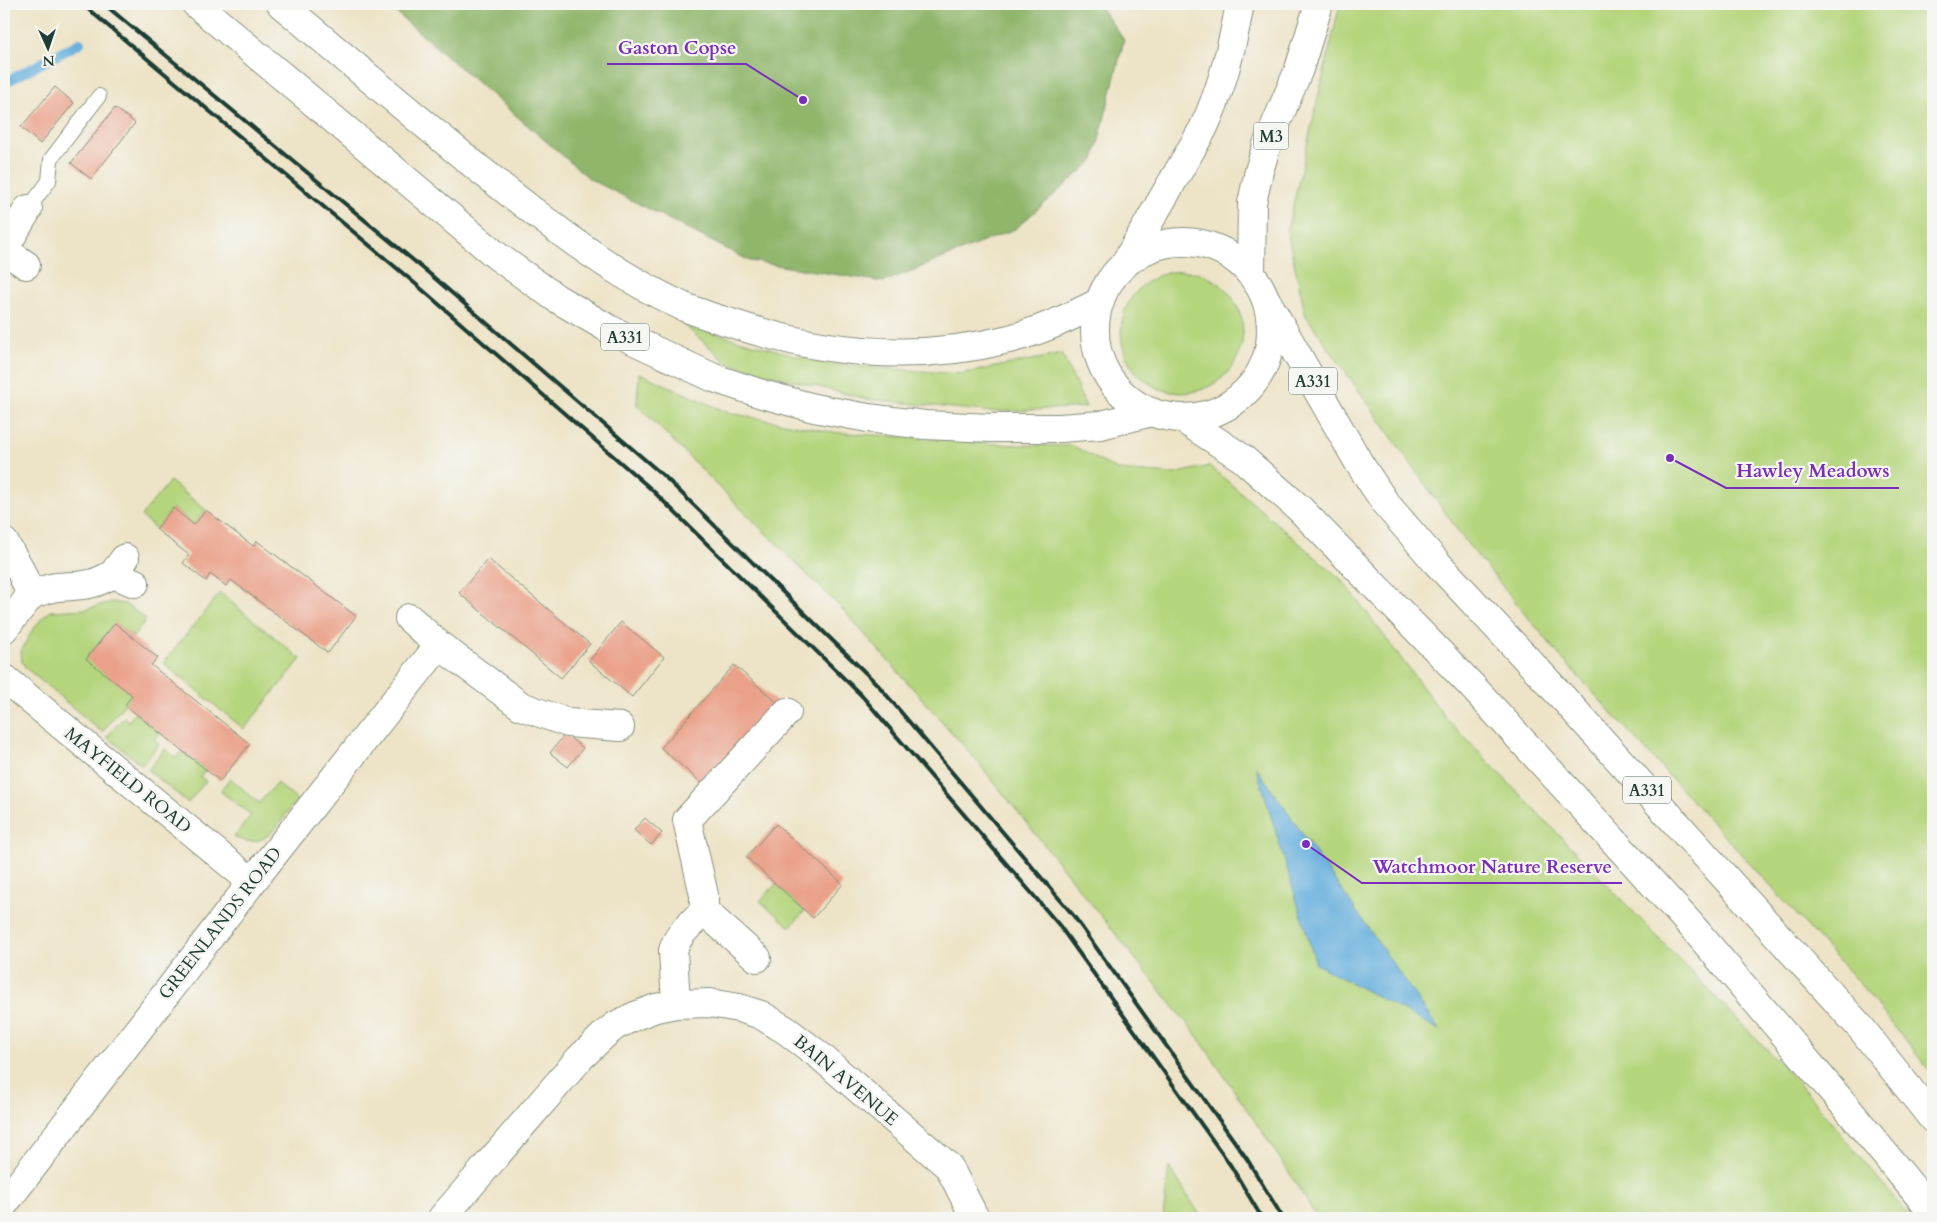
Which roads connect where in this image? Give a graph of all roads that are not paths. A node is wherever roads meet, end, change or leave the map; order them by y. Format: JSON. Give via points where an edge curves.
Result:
{"nodes":[{"id":1,"x":196,"y":4,"type":"edge"},
{"id":2,"x":281,"y":4,"type":"edge"},
{"id":3,"x":1240,"y":4,"type":"edge"},
{"id":4,"x":1319,"y":4,"type":"edge"},
{"id":5,"x":99,"y":96,"type":"dead end"},
{"id":6,"x":28,"y":209,"type":"joint"},
{"id":7,"x":4,"y":250,"type":"edge"},
{"id":8,"x":26,"y":265,"type":"dead end"},
{"id":9,"x":1124,"y":265,"type":"junction"},
{"id":10,"x":1251,"y":274,"type":"junction"},
{"id":11,"x":1266,"y":300,"type":"junction"},
{"id":12,"x":1100,"y":302,"type":"junction"},
{"id":13,"x":1152,"y":412,"type":"junction"},
{"id":14,"x":1184,"y":419,"type":"junction"},
{"id":15,"x":4,"y":542,"type":"edge"},
{"id":16,"x":125,"y":572,"type":"dead end"},
{"id":17,"x":31,"y":595,"type":"junction"},
{"id":18,"x":409,"y":618,"type":"dead end"},
{"id":19,"x":4,"y":629,"type":"edge"},
{"id":20,"x":439,"y":645,"type":"junction"},
{"id":21,"x":4,"y":678,"type":"edge"},
{"id":22,"x":786,"y":712,"type":"dead end"},
{"id":23,"x":620,"y":727,"type":"dead end"},
{"id":24,"x":252,"y":882,"type":"junction"},
{"id":25,"x":704,"y":910,"type":"junction"},
{"id":26,"x":757,"y":958,"type":"dead end"},
{"id":27,"x":676,"y":1004,"type":"junction"},
{"id":28,"x":1933,"y":1119,"type":"edge"},
{"id":29,"x":4,"y":1204,"type":"edge"},
{"id":30,"x":1933,"y":1213,"type":"edge"},
{"id":31,"x":442,"y":1218,"type":"edge"},
{"id":32,"x":975,"y":1218,"type":"edge"}],
"edges":[{"from":1,"to":13,"type":"main road","number":"A331","via":[[497,256],[556,298],[608,329],[714,378],[814,408],[925,425],[1060,428],[1101,425]]},
{"from":2,"to":12,"type":"main road","via":[[545,222],[606,264],[684,307],[802,343],[910,354],[1008,340],[1054,324]]},
{"from":3,"to":9,"type":"main road","via":[[1213,107]]},
{"from":4,"to":10,"type":"main road","number":"M3","via":[[1299,69],[1259,172],[1252,204]]},
{"from":5,"to":6,"type":"lane","via":[[51,159],[49,181]]},
{"from":6,"to":7,"type":"main road"},
{"from":7,"to":8,"type":"main road"},
{"from":9,"to":10,"type":"main road","via":[[1143,252],[1166,244],[1189,243],[1212,247],[1234,258]]},
{"from":9,"to":12,"type":"main road"},
{"from":10,"to":11,"type":"main road"},
{"from":11,"to":14,"type":"main road","via":[[1271,324],[1270,350],[1261,372],[1246,392],[1226,408]]},
{"from":11,"to":28,"type":"main road","number":"A331","via":[[1386,504],[1854,1021]]},
{"from":12,"to":13,"type":"main road","via":[[1096,324],[1097,347],[1104,368],[1116,387],[1132,402]]},
{"from":13,"to":14,"type":"main road"},
{"from":14,"to":30,"type":"main road","via":[[1242,458],[1300,509],[1470,684],[1690,924]]},
{"from":15,"to":17,"type":"main road"},
{"from":16,"to":17,"type":"main road","via":[[98,583],[56,587]]},
{"from":17,"to":19,"type":"main road"},
{"from":18,"to":20,"type":"main road"},
{"from":20,"to":23,"type":"main road","via":[[522,706],[568,723]]},
{"from":20,"to":24,"type":"main road","name":"GREENLANDS ROAD"},
{"from":21,"to":24,"type":"main road","name":"MAYFIELD ROAD"},
{"from":22,"to":25,"type":"main road","via":[[687,820],[704,896]]},
{"from":24,"to":29,"type":"main road","name":"GREENLANDS ROAD"},
{"from":25,"to":26,"type":"main road"},
{"from":25,"to":27,"type":"main road","via":[[674,944]]},
{"from":27,"to":31,"type":"main road","name":"BAIN AVENUE","via":[[635,1016],[615,1026],[596,1042]]},
{"from":27,"to":32,"type":"main road","name":"BAIN AVENUE","via":[[710,1003],[745,1009],[787,1031],[950,1167]]}]}
